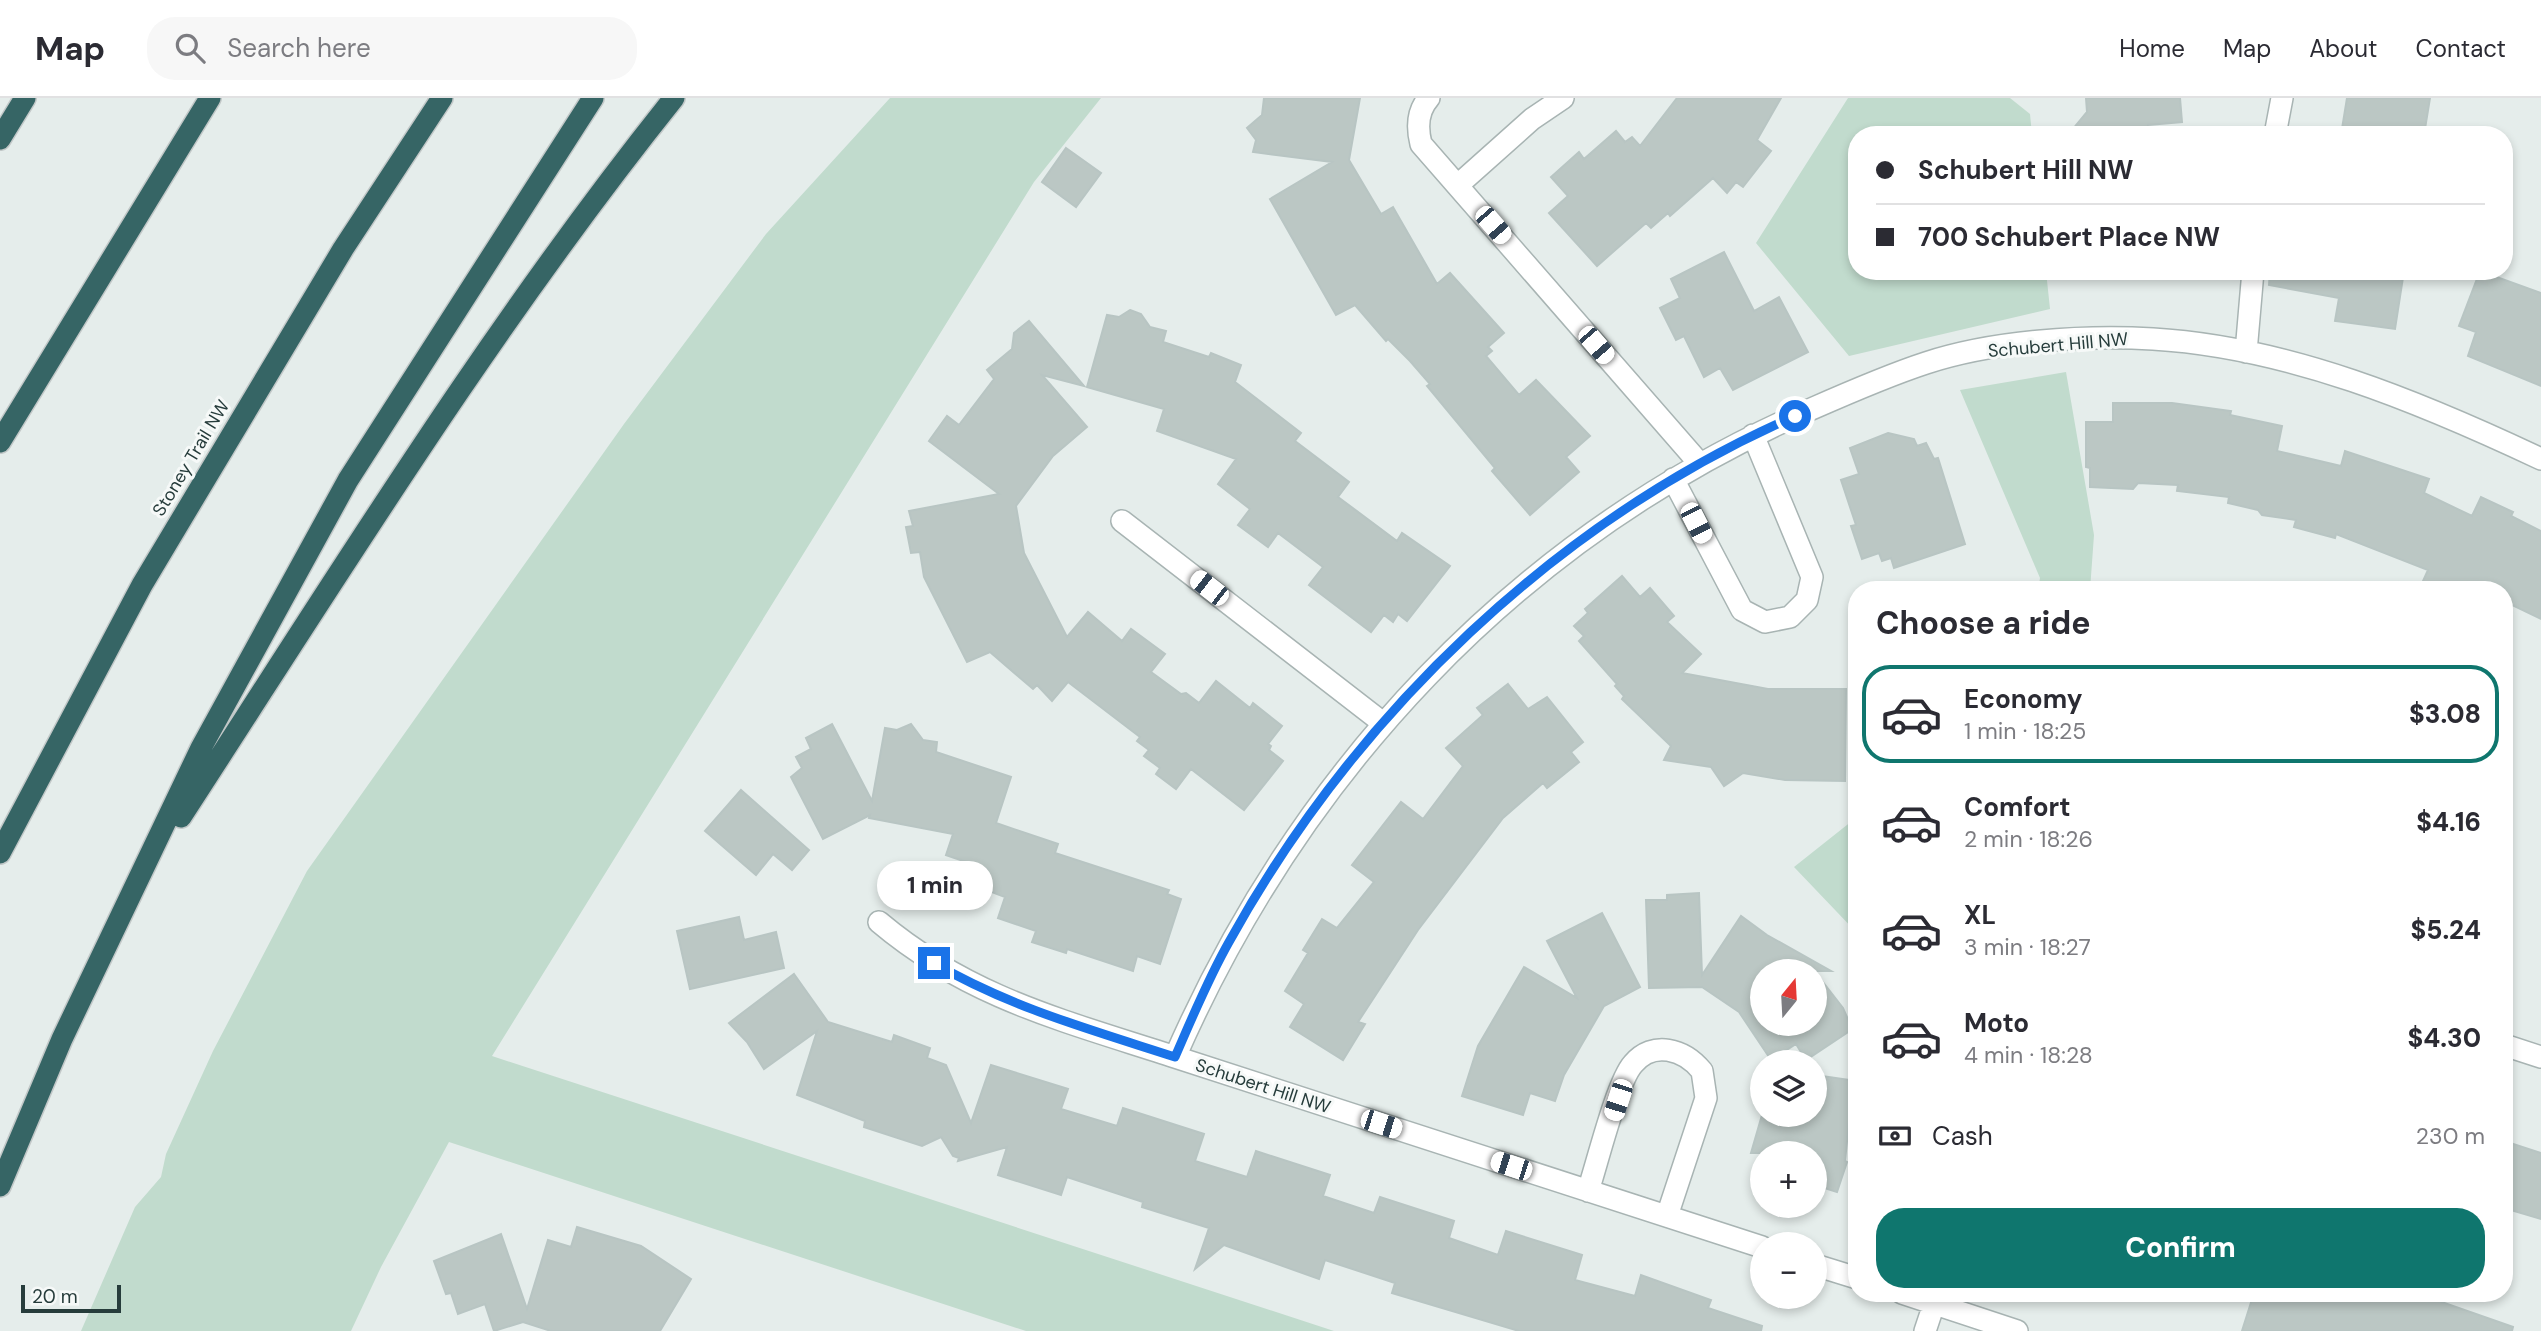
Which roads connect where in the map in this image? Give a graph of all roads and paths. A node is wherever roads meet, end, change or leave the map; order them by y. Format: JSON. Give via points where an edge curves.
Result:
{"nodes":[{"id":1,"x":25,"y":98,"type":"edge"},
{"id":2,"x":210,"y":98,"type":"edge"},
{"id":3,"x":442,"y":98,"type":"edge"},
{"id":4,"x":593,"y":98,"type":"edge"},
{"id":5,"x":674,"y":98,"type":"edge"},
{"id":6,"x":687,"y":98,"type":"edge"},
{"id":7,"x":1429,"y":98,"type":"edge"},
{"id":8,"x":1563,"y":98,"type":"edge"},
{"id":9,"x":2276,"y":102,"type":"edge"},
{"id":10,"x":2275,"y":126,"type":"edge"},
{"id":11,"x":0,"y":139,"type":"edge"},
{"id":12,"x":1458,"y":185,"type":"junction"},
{"id":13,"x":602,"y":188,"type":"junction"},
{"id":14,"x":2252,"y":280,"type":"edge"},
{"id":15,"x":2246,"y":352,"type":"junction"},
{"id":16,"x":1754,"y":435,"type":"junction"},
{"id":17,"x":0,"y":442,"type":"edge"},
{"id":18,"x":2541,"y":459,"type":"edge"},
{"id":19,"x":1700,"y":464,"type":"junction"},
{"id":20,"x":1673,"y":479,"type":"junction"},
{"id":21,"x":1122,"y":521,"type":"dead end"},
{"id":22,"x":1383,"y":723,"type":"junction"},
{"id":23,"x":0,"y":853,"type":"edge"},
{"id":24,"x":135,"y":887,"type":"junction"},
{"id":25,"x":879,"y":922,"type":"dead end"},
{"id":26,"x":2513,"y":1048,"type":"edge"},
{"id":27,"x":1175,"y":1057,"type":"junction"},
{"id":28,"x":2541,"y":1057,"type":"edge"},
{"id":29,"x":0,"y":1186,"type":"edge"},
{"id":30,"x":1588,"y":1191,"type":"junction"},
{"id":31,"x":1667,"y":1216,"type":"junction"},
{"id":32,"x":1750,"y":1243,"type":"edge"},
{"id":33,"x":1827,"y":1269,"type":"edge"},
{"id":34,"x":1848,"y":1275,"type":"edge"},
{"id":35,"x":1928,"y":1302,"type":"edge"},
{"id":36,"x":1934,"y":1304,"type":"junction"},
{"id":37,"x":1983,"y":1326,"type":"edge"},
{"id":38,"x":1925,"y":1331,"type":"edge"},
{"id":39,"x":2017,"y":1331,"type":"edge"}],
"edges":[{"from":1,"to":11,"type":"highway"},
{"from":2,"to":17,"type":"highway"},
{"from":3,"to":23,"type":"highway","name":"Stoney Trail NW","via":[[343,248],[142,585]]},
{"from":4,"to":24,"type":"highway","via":[[348,480],[201,748]]},
{"from":5,"to":13,"type":"highway"},
{"from":6,"to":13,"type":"highway"},
{"from":7,"to":12,"type":"street","via":[[1419,117],[1421,144]]},
{"from":8,"to":12,"type":"street","via":[[1532,119]]},
{"from":9,"to":10,"type":"street"},
{"from":12,"to":19,"type":"street"},
{"from":13,"to":24,"type":"highway","via":[[470,374]]},
{"from":14,"to":15,"type":"street"},
{"from":15,"to":16,"type":"street","name":"Schubert Hill NW","via":[[2156,339],[2012,345],[1929,362]]},
{"from":15,"to":18,"type":"street","name":"Schubert Hill NW","via":[[2391,395]]},
{"from":16,"to":19,"type":"street","name":"Schubert Hill NW"},
{"from":16,"to":20,"type":"street","via":[[1812,577],[1807,600],[1790,617],[1765,622],[1742,610]]},
{"from":19,"to":20,"type":"street","name":"Schubert Hill NW"},
{"from":20,"to":22,"type":"street","name":"Schubert Hill NW","via":[[1534,577],[1469,633]]},
{"from":21,"to":22,"type":"street"},
{"from":22,"to":27,"type":"street","name":"Schubert Hill NW","via":[[1282,855],[1229,942]]},
{"from":24,"to":29,"type":"highway","via":[[62,1039]]},
{"from":25,"to":27,"type":"street","via":[[976,988],[1017,1006]]},
{"from":26,"to":28,"type":"street"},
{"from":27,"to":30,"type":"street","name":"Schubert Hill NW"},
{"from":30,"to":31,"type":"street","name":"Schubert Hill NW"},
{"from":30,"to":31,"type":"street","via":[[1632,1065],[1654,1051],[1681,1052],[1702,1071],[1706,1098]]},
{"from":31,"to":32,"type":"street","name":"Schubert Hill NW"},
{"from":33,"to":34,"type":"street"},
{"from":35,"to":36,"type":"street"},
{"from":36,"to":37,"type":"street"},
{"from":36,"to":38,"type":"street"},
{"from":37,"to":39,"type":"street"}]}
